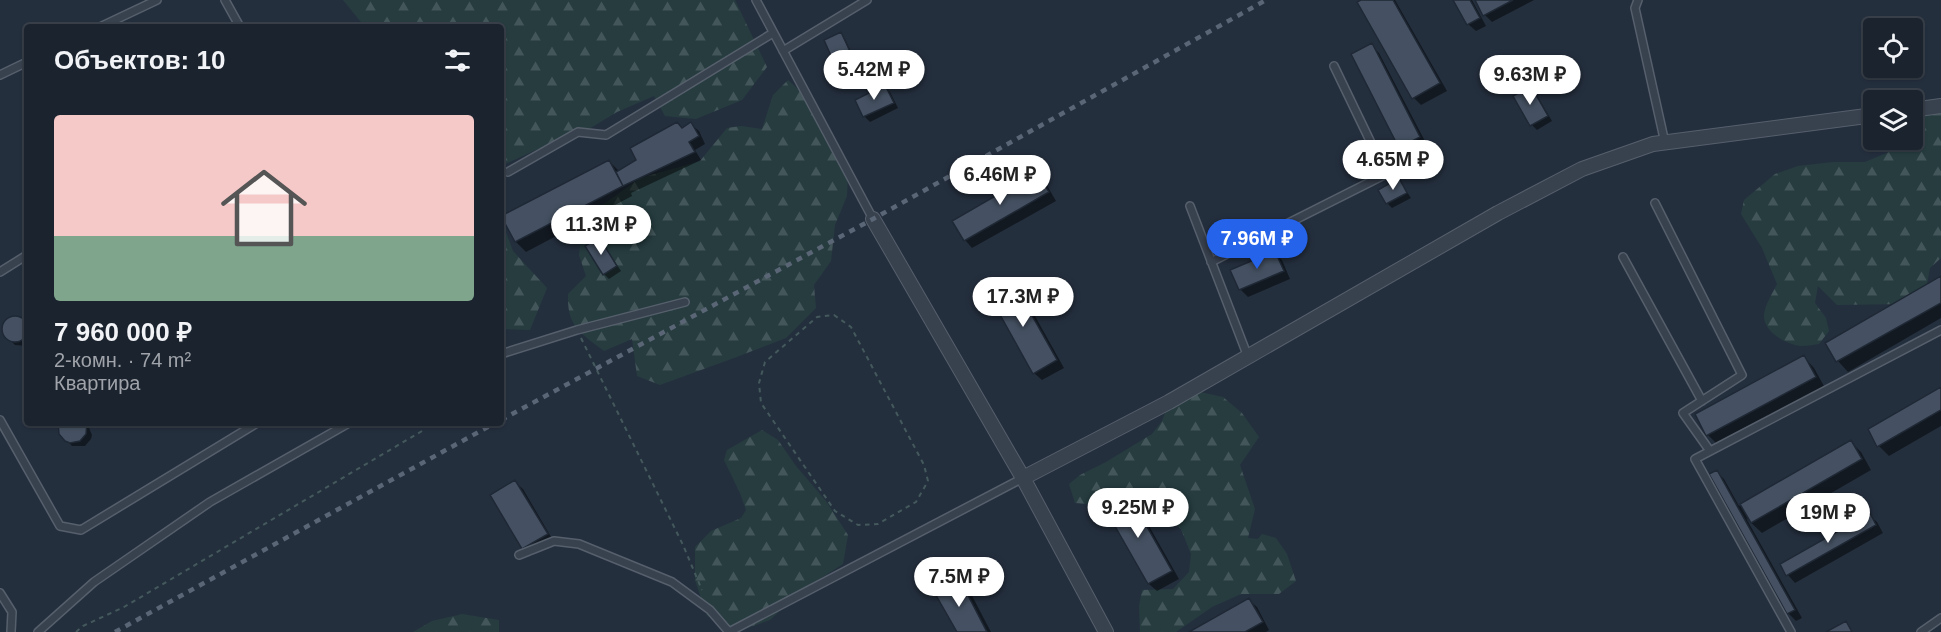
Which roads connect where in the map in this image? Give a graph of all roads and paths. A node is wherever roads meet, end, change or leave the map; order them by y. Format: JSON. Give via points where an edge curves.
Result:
{"nodes":[{"id":1,"x":157,"y":0,"type":"edge"},
{"id":2,"x":225,"y":0,"type":"edge"},
{"id":3,"x":756,"y":0,"type":"edge"},
{"id":4,"x":867,"y":0,"type":"edge"},
{"id":5,"x":1638,"y":0,"type":"edge"},
{"id":6,"x":106,"y":24,"type":"edge"},
{"id":7,"x":238,"y":24,"type":"edge"},
{"id":8,"x":773,"y":33,"type":"junction"},
{"id":9,"x":783,"y":51,"type":"junction"},
{"id":10,"x":24,"y":63,"type":"edge"},
{"id":11,"x":1334,"y":66,"type":"dead end"},
{"id":12,"x":0,"y":75,"type":"edge"},
{"id":13,"x":1941,"y":106,"type":"edge"},
{"id":14,"x":1923,"y":108,"type":"edge"},
{"id":15,"x":1863,"y":116,"type":"edge"},
{"id":16,"x":1665,"y":143,"type":"junction"},
{"id":17,"x":508,"y":172,"type":"dead end"},
{"id":18,"x":1655,"y":203,"type":"dead end"},
{"id":19,"x":1190,"y":206,"type":"dead end"},
{"id":20,"x":873,"y":219,"type":"joint"},
{"id":21,"x":24,"y":257,"type":"edge"},
{"id":22,"x":1623,"y":257,"type":"dead end"},
{"id":23,"x":1211,"y":262,"type":"junction"},
{"id":24,"x":0,"y":272,"type":"edge"},
{"id":25,"x":685,"y":302,"type":"dead end"},
{"id":26,"x":851,"y":327,"type":"joint"},
{"id":27,"x":577,"y":330,"type":"junction"},
{"id":28,"x":1941,"y":330,"type":"edge"},
{"id":29,"x":504,"y":353,"type":"edge"},
{"id":30,"x":1248,"y":357,"type":"junction"},
{"id":31,"x":1701,"y":401,"type":"junction"},
{"id":32,"x":0,"y":420,"type":"edge"},
{"id":33,"x":252,"y":426,"type":"edge"},
{"id":34,"x":344,"y":426,"type":"edge"},
{"id":35,"x":423,"y":426,"type":"edge"},
{"id":36,"x":1710,"y":451,"type":"junction"},
{"id":37,"x":1023,"y":478,"type":"junction"},
{"id":38,"x":519,"y":555,"type":"dead end"},
{"id":39,"x":0,"y":593,"type":"edge"},
{"id":40,"x":710,"y":610,"type":"junction"},
{"id":41,"x":1941,"y":618,"type":"edge"},
{"id":42,"x":11,"y":632,"type":"edge"},
{"id":43,"x":38,"y":632,"type":"edge"},
{"id":44,"x":76,"y":632,"type":"edge"},
{"id":45,"x":729,"y":632,"type":"edge"},
{"id":46,"x":1106,"y":632,"type":"edge"},
{"id":47,"x":1791,"y":632,"type":"edge"},
{"id":48,"x":1920,"y":632,"type":"edge"}],
"edges":[{"from":1,"to":6,"type":"lane"},
{"from":2,"to":7,"type":"lane"},
{"from":3,"to":8,"type":"lane"},
{"from":4,"to":9,"type":"lane"},
{"from":5,"to":16,"type":"lane","via":[[1635,8]]},
{"from":8,"to":9,"type":"lane"},
{"from":8,"to":17,"type":"lane","via":[[606,135],[578,132]]},
{"from":9,"to":20,"type":"lane"},
{"from":10,"to":12,"type":"lane"},
{"from":11,"to":23,"type":"lane","via":[[1386,174]]},
{"from":13,"to":14,"type":"street"},
{"from":15,"to":16,"type":"street"},
{"from":16,"to":30,"type":"street","via":[[1582,169]]},
{"from":18,"to":31,"type":"lane","via":[[1742,375]]},
{"from":19,"to":23,"type":"lane"},
{"from":20,"to":37,"type":"street"},
{"from":21,"to":24,"type":"lane"},
{"from":22,"to":31,"type":"lane"},
{"from":23,"to":30,"type":"lane"},
{"from":25,"to":27,"type":"lane"},
{"from":26,"to":26,"type":"path","via":[[924,465],[928,481],[916,502],[878,524],[858,525],[835,511],[761,403],[759,383],[765,362],[817,317],[834,315]]},
{"from":27,"to":29,"type":"lane"},
{"from":27,"to":40,"type":"path","via":[[683,545]]},
{"from":28,"to":36,"type":"lane"},
{"from":30,"to":37,"type":"street"},
{"from":31,"to":36,"type":"lane","via":[[1683,413]]},
{"from":32,"to":33,"type":"lane","via":[[60,526],[81,530]]},
{"from":34,"to":43,"type":"lane","via":[[210,502],[94,582]]},
{"from":35,"to":44,"type":"path","via":[[422,431],[412,437]]},
{"from":36,"to":47,"type":"lane","via":[[1695,459]]},
{"from":37,"to":45,"type":"lane"},
{"from":37,"to":46,"type":"street"},
{"from":38,"to":40,"type":"lane","via":[[554,541],[579,544],[672,582]]},
{"from":39,"to":42,"type":"lane","via":[[12,612]]},
{"from":40,"to":45,"type":"lane"},
{"from":41,"to":48,"type":"lane"}]}
